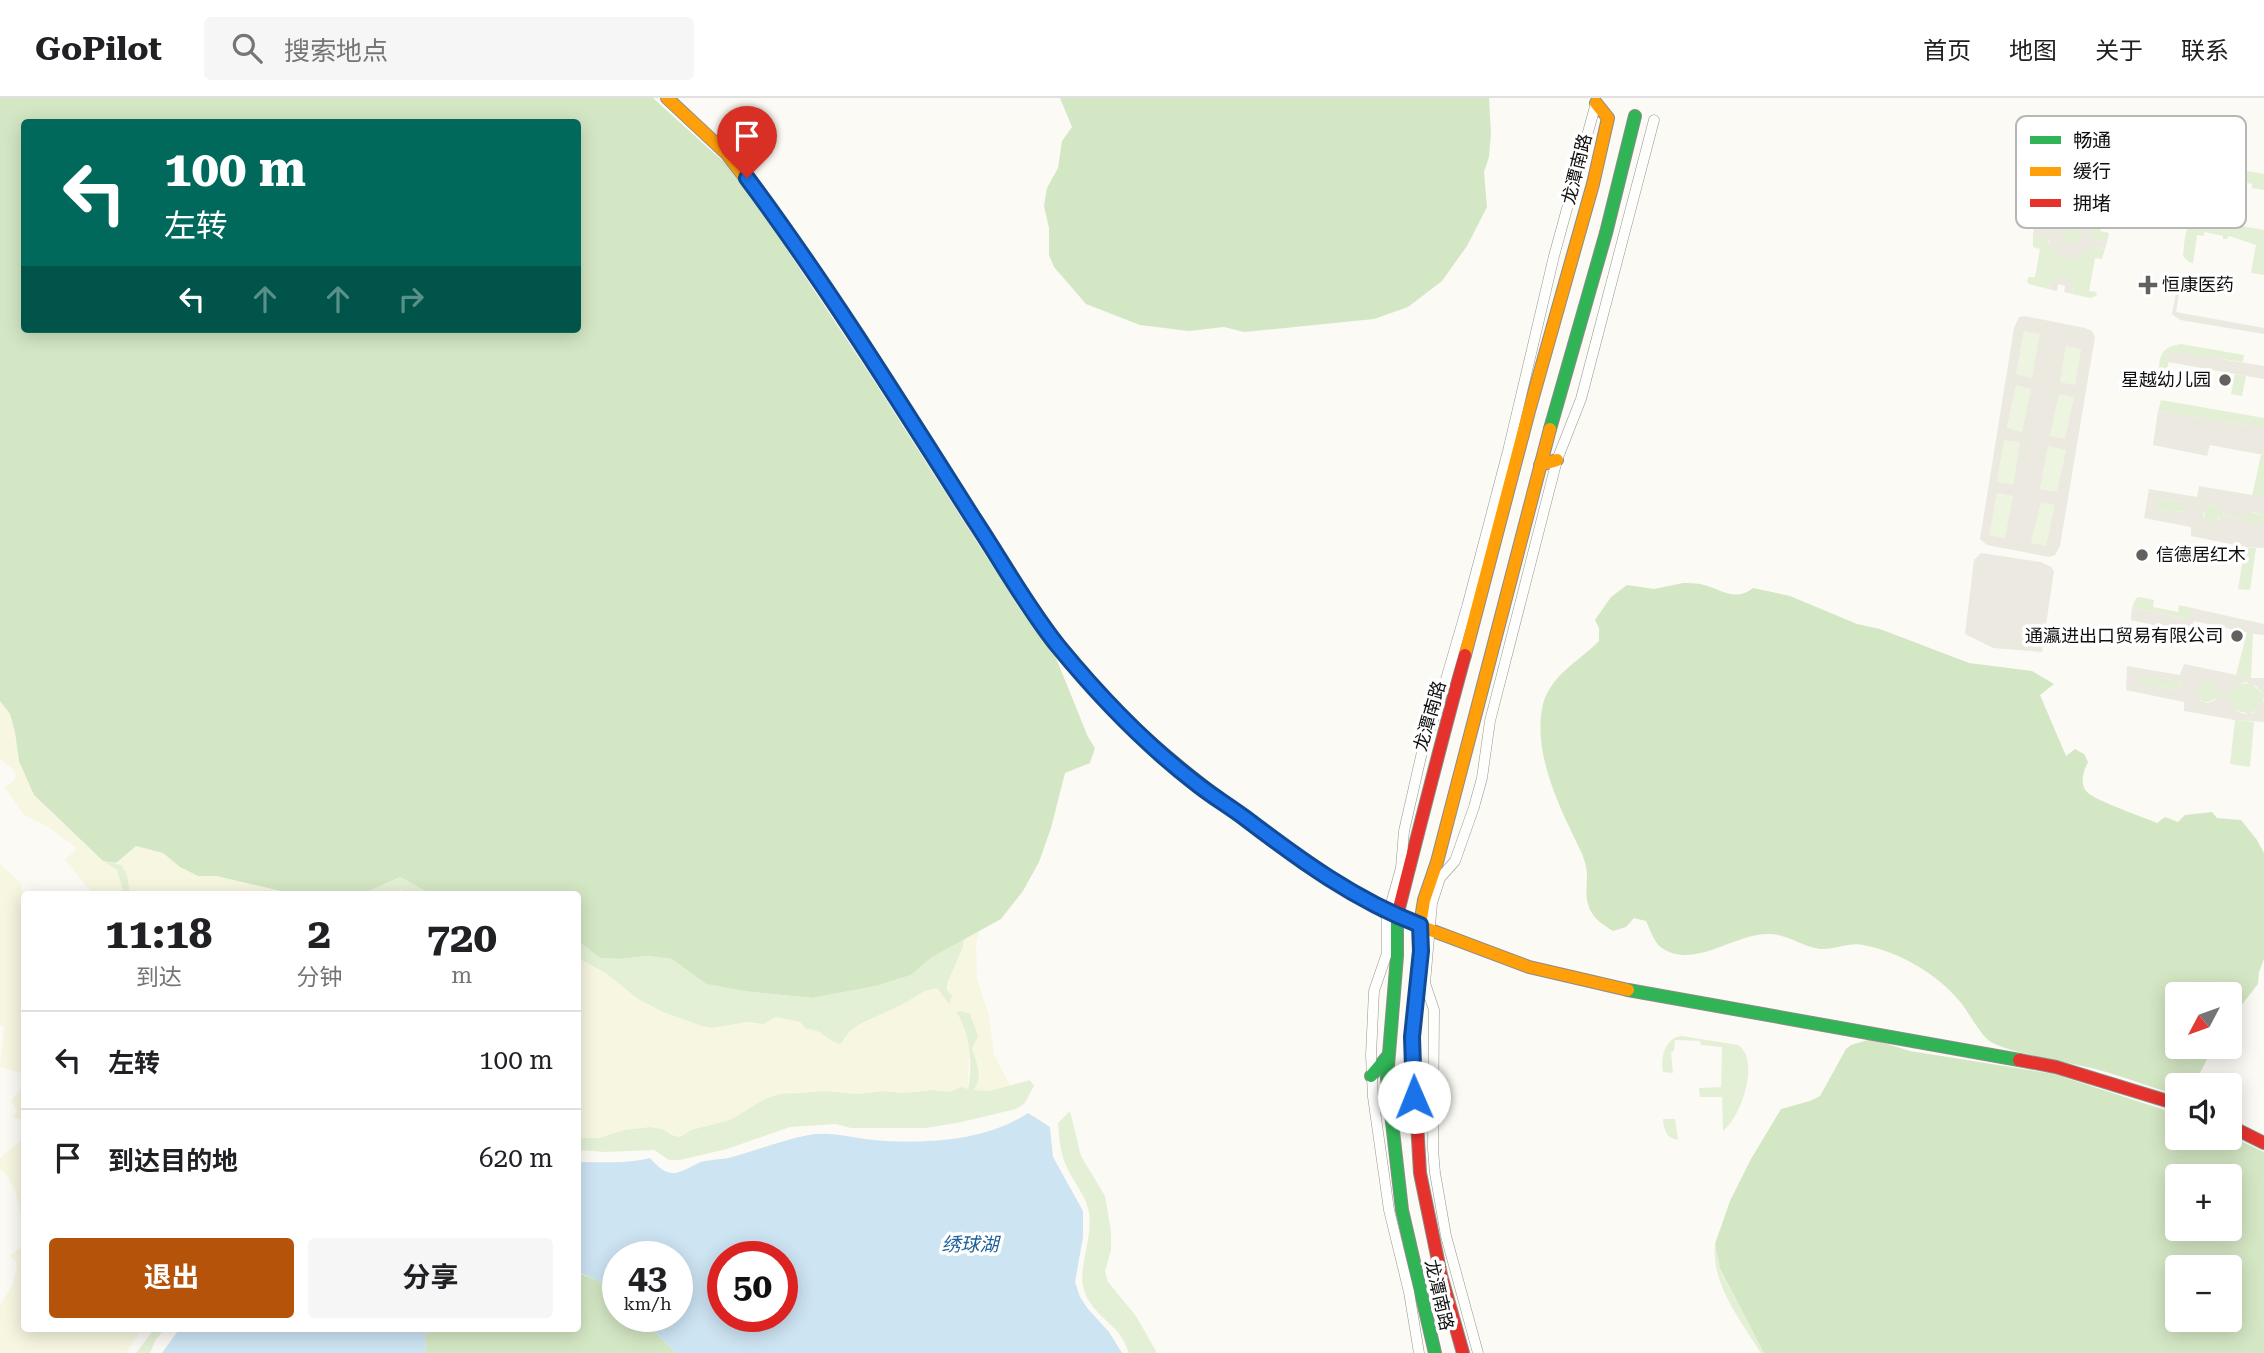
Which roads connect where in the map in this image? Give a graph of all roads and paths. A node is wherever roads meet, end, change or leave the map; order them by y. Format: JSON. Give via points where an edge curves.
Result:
{"nodes":[{"id":1,"x":667,"y":98,"type":"edge"},
{"id":2,"x":1596,"y":103,"type":"joint"},
{"id":3,"x":1635,"y":116,"type":"dead end"},
{"id":4,"x":1654,"y":120,"type":"dead end"},
{"id":5,"x":1557,"y":460,"type":"junction"},
{"id":6,"x":1541,"y":465,"type":"junction"},
{"id":7,"x":1422,"y":825,"type":"junction"},
{"id":8,"x":1444,"y":831,"type":"junction"},
{"id":9,"x":1393,"y":915,"type":"junction"},
{"id":10,"x":1425,"y":927,"type":"junction"},
{"id":11,"x":1390,"y":1021,"type":"junction"},
{"id":12,"x":1414,"y":1023,"type":"junction"},
{"id":13,"x":1387,"y":1056,"type":"junction"},
{"id":14,"x":1371,"y":1076,"type":"junction"},
{"id":15,"x":2165,"y":1100,"type":"edge"},
{"id":16,"x":2242,"y":1132,"type":"edge"},
{"id":17,"x":2264,"y":1143,"type":"edge"},
{"id":18,"x":1419,"y":1353,"type":"edge"},
{"id":19,"x":1435,"y":1353,"type":"edge"},
{"id":20,"x":1463,"y":1353,"type":"edge"},
{"id":21,"x":1478,"y":1353,"type":"edge"}],
"edges":[{"from":1,"to":9,"type":"main road","via":[[727,154],[771,212],[1057,645],[1121,715],[1198,785],[1303,863]]},
{"from":2,"to":7,"type":"main road","name":"龙潭南路","via":[[1608,118],[1593,184],[1436,758]]},
{"from":2,"to":9,"type":"street","via":[[1467,607],[1422,752],[1404,831]]},
{"from":3,"to":6,"type":"main road","name":"龙潭南路"},
{"from":4,"to":5,"type":"street","via":[[1581,399]]},
{"from":5,"to":6,"type":"main road"},
{"from":5,"to":10,"type":"street","via":[[1489,721],[1478,791],[1455,861],[1440,878]]},
{"from":6,"to":8,"type":"main road","name":"龙潭南路"},
{"from":7,"to":8,"type":"main road"},
{"from":7,"to":9,"type":"main road","name":"龙潭南路"},
{"from":8,"to":10,"type":"main road","name":"龙潭南路","via":[[1424,900]]},
{"from":9,"to":10,"type":"main road"},
{"from":9,"to":11,"type":"main road","name":"龙潭南路","via":[[1397,956]]},
{"from":9,"to":14,"type":"street","via":[[1374,991]]},
{"from":10,"to":12,"type":"main road","name":"龙潭南路"},
{"from":10,"to":15,"type":"main road","via":[[1529,967],[1604,985],[2056,1067]]},
{"from":10,"to":21,"type":"street","via":[[1425,983],[1434,1010],[1435,1173],[1446,1236]]},
{"from":11,"to":12,"type":"main road"},
{"from":11,"to":13,"type":"main road","name":"龙潭南路"},
{"from":12,"to":20,"type":"main road","name":"龙潭南路","via":[[1420,1173]]},
{"from":13,"to":14,"type":"main road"},
{"from":13,"to":19,"type":"main road","name":"龙潭南路","via":[[1402,1210]]},
{"from":14,"to":18,"type":"street","via":[[1389,1210]]},
{"from":16,"to":17,"type":"main road"}]}
